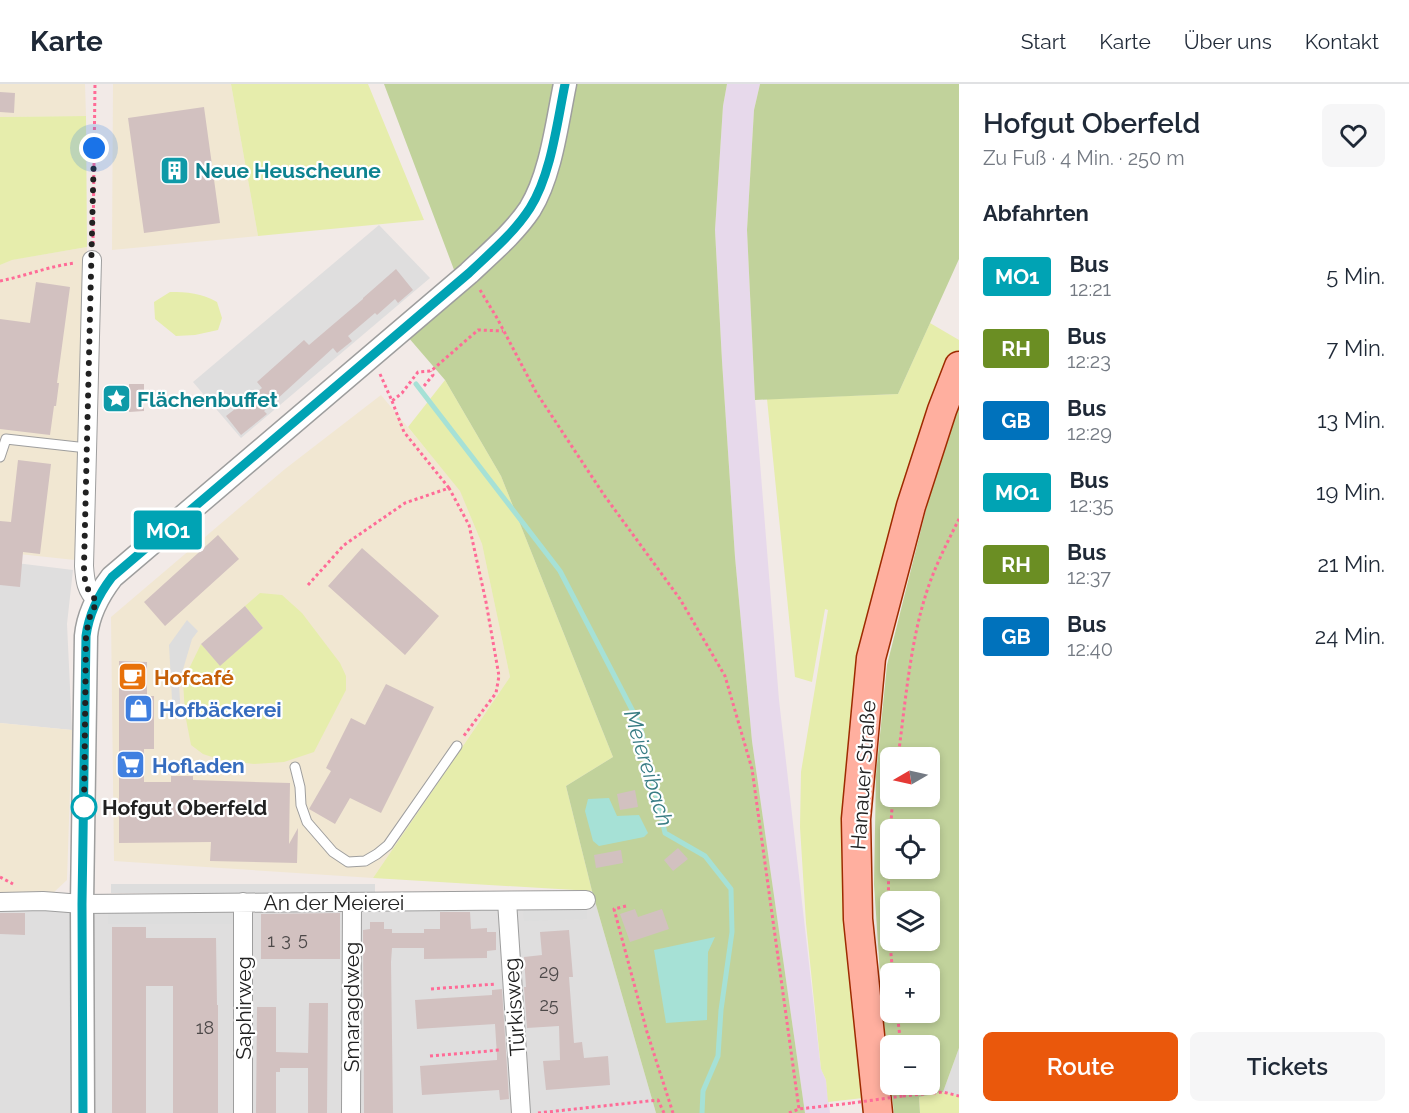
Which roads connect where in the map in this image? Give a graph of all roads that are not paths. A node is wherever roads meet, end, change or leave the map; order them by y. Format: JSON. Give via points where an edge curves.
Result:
{"nodes":[{"id":1,"x":565,"y":84,"type":"edge"},
{"id":2,"x":92,"y":261,"type":"road end"},
{"id":3,"x":959,"y":366,"type":"edge"},
{"id":4,"x":959,"y":402,"type":"edge"},
{"id":5,"x":87,"y":448,"type":"junction"},
{"id":6,"x":0,"y":458,"type":"edge"},
{"id":7,"x":920,"y":478,"type":"junction"},
{"id":8,"x":97,"y":601,"type":"junction"},
{"id":9,"x":457,"y":746,"type":"road end"},
{"id":10,"x":295,"y":767,"type":"dead end"},
{"id":11,"x":586,"y":900,"type":"dead end"},
{"id":12,"x":507,"y":901,"type":"junction"},
{"id":13,"x":0,"y":902,"type":"edge"},
{"id":14,"x":243,"y":902,"type":"junction"},
{"id":15,"x":352,"y":902,"type":"junction"},
{"id":16,"x":82,"y":904,"type":"junction"},
{"id":17,"x":83,"y":1113,"type":"edge"},
{"id":18,"x":243,"y":1113,"type":"edge"},
{"id":19,"x":351,"y":1113,"type":"edge"},
{"id":20,"x":521,"y":1113,"type":"edge"},
{"id":21,"x":878,"y":1113,"type":"edge"}],
"edges":[{"from":1,"to":8,"type":"street","via":[[546,173],[517,225],[469,273],[112,577]]},
{"from":2,"to":5,"type":"street"},
{"from":3,"to":7,"type":"main road"},
{"from":4,"to":7,"type":"main road"},
{"from":5,"to":6,"type":"lane","via":[[6,439]]},
{"from":5,"to":8,"type":"street","via":[[84,579]]},
{"from":7,"to":21,"type":"main road","name":"Hanauer Straße","via":[[871,658],[856,819],[858,919]]},
{"from":8,"to":16,"type":"street","via":[[86,636]]},
{"from":9,"to":10,"type":"lane","via":[[388,845],[365,861],[348,862],[333,852],[308,822]]},
{"from":11,"to":12,"type":"street","name":"An der Meierei"},
{"from":12,"to":15,"type":"street","name":"An der Meierei"},
{"from":12,"to":20,"type":"street","name":"Türkisweg"},
{"from":13,"to":16,"type":"street","name":"An der Meierei"},
{"from":14,"to":15,"type":"street","name":"An der Meierei"},
{"from":14,"to":16,"type":"street","name":"An der Meierei"},
{"from":14,"to":18,"type":"street","name":"Saphirweg"},
{"from":15,"to":19,"type":"street","name":"Smaragdweg"},
{"from":16,"to":17,"type":"street"}]}
